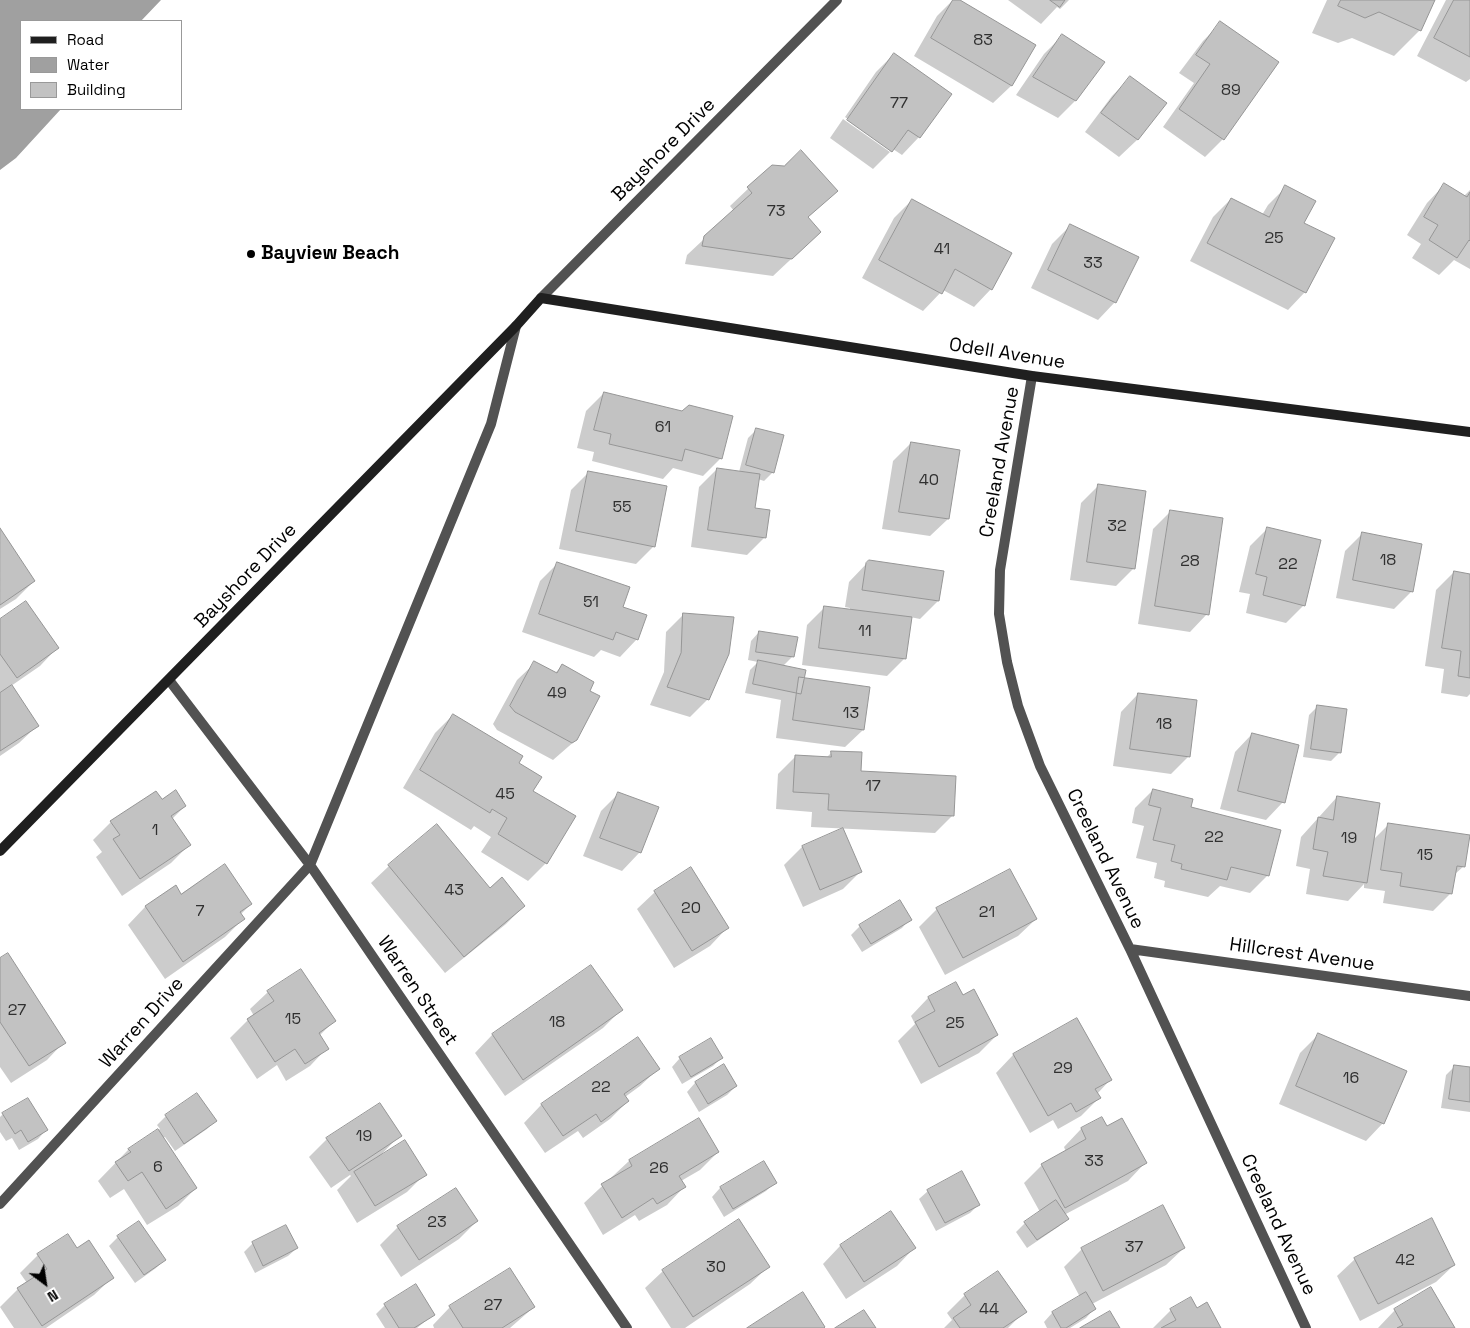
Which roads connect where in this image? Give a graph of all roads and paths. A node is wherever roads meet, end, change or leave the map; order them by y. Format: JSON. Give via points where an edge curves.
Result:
{"nodes":[{"id":1,"x":837,"y":0,"type":"edge"},
{"id":2,"x":541,"y":298,"type":"junction"},
{"id":3,"x":516,"y":326,"type":"junction"},
{"id":4,"x":1032,"y":376,"type":"junction"},
{"id":5,"x":1470,"y":432,"type":"edge"},
{"id":6,"x":169,"y":680,"type":"junction"},
{"id":7,"x":0,"y":851,"type":"edge"},
{"id":8,"x":310,"y":865,"type":"junction"},
{"id":9,"x":1130,"y":949,"type":"junction"},
{"id":10,"x":1470,"y":996,"type":"edge"},
{"id":11,"x":0,"y":1204,"type":"edge"},
{"id":12,"x":626,"y":1328,"type":"edge"},
{"id":13,"x":1306,"y":1328,"type":"edge"}],
"edges":[{"from":1,"to":2,"type":"street","name":"Bayshore Drive"},
{"from":2,"to":3,"type":"main road","name":"Bayshore Drive"},
{"from":2,"to":4,"type":"main road","name":"Odell Avenue"},
{"from":3,"to":6,"type":"main road","name":"Bayshore Drive"},
{"from":3,"to":8,"type":"street","name":"Bayshore Drive","via":[[491,424]]},
{"from":4,"to":5,"type":"main road","name":"Odell Avenue"},
{"from":4,"to":9,"type":"street","name":"Creeland Avenue","via":[[1000,570],[999,614],[1007,662],[1018,706],[1040,766]]},
{"from":6,"to":7,"type":"main road","name":"Bayshore Drive"},
{"from":6,"to":8,"type":"street","name":"Warren Street"},
{"from":8,"to":11,"type":"street","name":"Warren Drive"},
{"from":8,"to":12,"type":"street","name":"Warren Street"},
{"from":9,"to":10,"type":"street","name":"Hillcrest Avenue"},
{"from":9,"to":13,"type":"street","name":"Creeland Avenue"}]}
